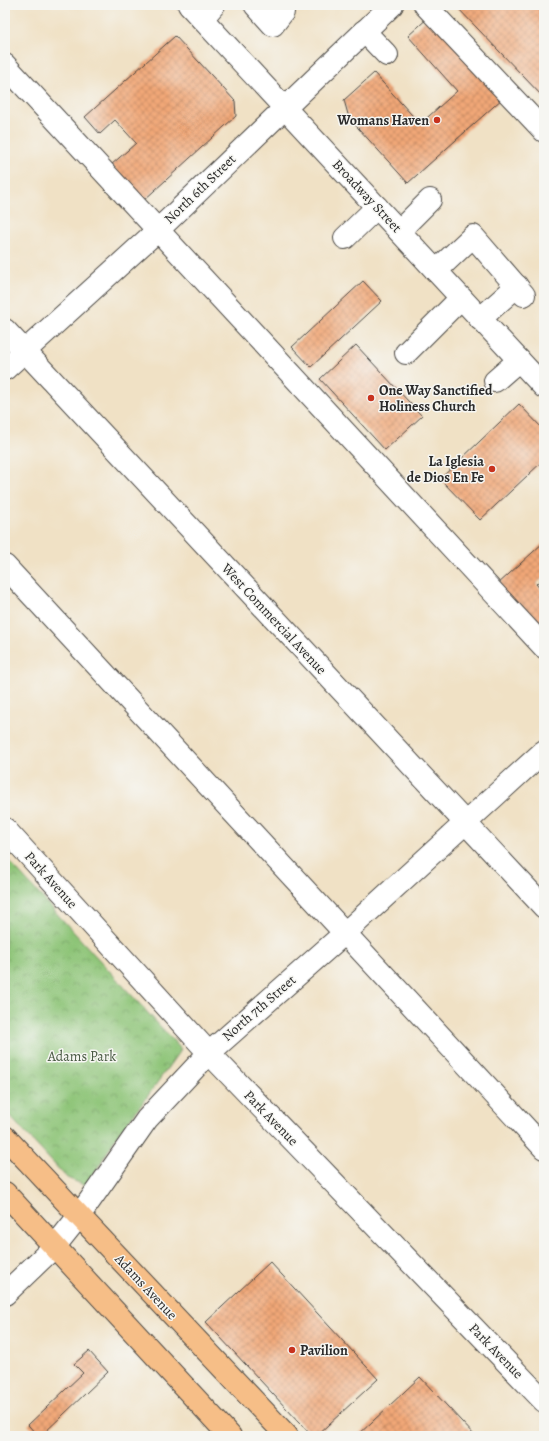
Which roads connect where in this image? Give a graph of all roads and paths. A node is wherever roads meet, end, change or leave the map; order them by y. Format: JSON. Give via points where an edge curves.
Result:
{"nodes":[{"id":1,"x":255,"y":5,"type":"edge"},
{"id":2,"x":392,"y":5,"type":"edge"},
{"id":3,"x":425,"y":5,"type":"edge"},
{"id":4,"x":202,"y":10,"type":"edge"},
{"id":5,"x":283,"y":12,"type":"dead end"},
{"id":6,"x":364,"y":31,"type":"junction"},
{"id":7,"x":387,"y":55,"type":"dead end"},
{"id":8,"x":5,"y":65,"type":"edge"},
{"id":9,"x":284,"y":107,"type":"junction"},
{"id":10,"x":544,"y":131,"type":"edge"},
{"id":11,"x":430,"y":200,"type":"dead end"},
{"id":12,"x":377,"y":207,"type":"junction"},
{"id":13,"x":158,"y":230,"type":"junction"},
{"id":14,"x":398,"y":231,"type":"junction"},
{"id":15,"x":345,"y":238,"type":"dead end"},
{"id":16,"x":436,"y":271,"type":"junction"},
{"id":17,"x":461,"y":298,"type":"junction"},
{"id":18,"x":480,"y":319,"type":"junction"},
{"id":19,"x":5,"y":330,"type":"edge"},
{"id":20,"x":24,"y":351,"type":"junction"},
{"id":21,"x":406,"y":353,"type":"dead end"},
{"id":22,"x":519,"y":360,"type":"junction"},
{"id":23,"x":5,"y":369,"type":"edge"},
{"id":24,"x":495,"y":381,"type":"dead end"},
{"id":25,"x":544,"y":387,"type":"edge"},
{"id":26,"x":5,"y":566,"type":"edge"},
{"id":27,"x":544,"y":647,"type":"edge"},
{"id":28,"x":544,"y":751,"type":"edge"},
{"id":29,"x":465,"y":825,"type":"junction"},
{"id":30,"x":5,"y":829,"type":"edge"},
{"id":31,"x":544,"y":908,"type":"edge"},
{"id":32,"x":346,"y":932,"type":"junction"},
{"id":33,"x":209,"y":1053,"type":"junction"},
{"id":34,"x":5,"y":1137,"type":"edge"},
{"id":35,"x":544,"y":1148,"type":"edge"},
{"id":36,"x":5,"y":1193,"type":"edge"},
{"id":37,"x":79,"y":1216,"type":"junction"},
{"id":38,"x":55,"y":1246,"type":"junction"},
{"id":39,"x":5,"y":1294,"type":"edge"},
{"id":40,"x":544,"y":1401,"type":"edge"},
{"id":41,"x":230,"y":1436,"type":"edge"},
{"id":42,"x":286,"y":1436,"type":"edge"}],
"edges":[{"from":1,"to":5,"type":"street","via":[[273,26]]},
{"from":2,"to":6,"type":"street","name":"North 6th Street"},
{"from":3,"to":10,"type":"street"},
{"from":4,"to":9,"type":"street","name":"Broadway Street"},
{"from":6,"to":7,"type":"street"},
{"from":6,"to":9,"type":"street","name":"North 6th Street"},
{"from":8,"to":13,"type":"street"},
{"from":9,"to":12,"type":"street","name":"Broadway Street"},
{"from":9,"to":13,"type":"street","name":"North 6th Street"},
{"from":11,"to":14,"type":"street"},
{"from":12,"to":14,"type":"street","name":"Broadway Street"},
{"from":12,"to":15,"type":"street"},
{"from":13,"to":20,"type":"street","name":"North 6th Street"},
{"from":13,"to":27,"type":"street"},
{"from":14,"to":16,"type":"street","name":"Broadway Street"},
{"from":16,"to":17,"type":"street","name":"Broadway Street"},
{"from":16,"to":18,"type":"street","via":[[473,236],[520,290]]},
{"from":17,"to":18,"type":"street","name":"Broadway Street"},
{"from":17,"to":21,"type":"street"},
{"from":18,"to":22,"type":"street","name":"Broadway Street"},
{"from":19,"to":20,"type":"street","name":"West Commercial Avenue"},
{"from":20,"to":23,"type":"street","name":"North 6th Street"},
{"from":20,"to":29,"type":"street","name":"West Commercial Avenue"},
{"from":22,"to":24,"type":"street"},
{"from":22,"to":25,"type":"street","name":"Broadway Street"},
{"from":26,"to":32,"type":"street"},
{"from":28,"to":29,"type":"street","name":"North 7th Street"},
{"from":29,"to":31,"type":"street","name":"West Commercial Avenue"},
{"from":29,"to":32,"type":"street","name":"North 7th Street"},
{"from":30,"to":33,"type":"street","name":"Park Avenue"},
{"from":32,"to":33,"type":"street","name":"North 7th Street"},
{"from":32,"to":35,"type":"street"},
{"from":33,"to":37,"type":"street","name":"North 7th Street","via":[[147,1119]]},
{"from":33,"to":40,"type":"street","name":"Park Avenue"},
{"from":34,"to":37,"type":"main road","name":"Adams Avenue"},
{"from":36,"to":38,"type":"main road"},
{"from":37,"to":38,"type":"street","name":"North 7th Street"},
{"from":37,"to":42,"type":"main road","name":"Adams Avenue"},
{"from":38,"to":39,"type":"street","name":"North 7th Street"},
{"from":38,"to":41,"type":"main road"}]}
